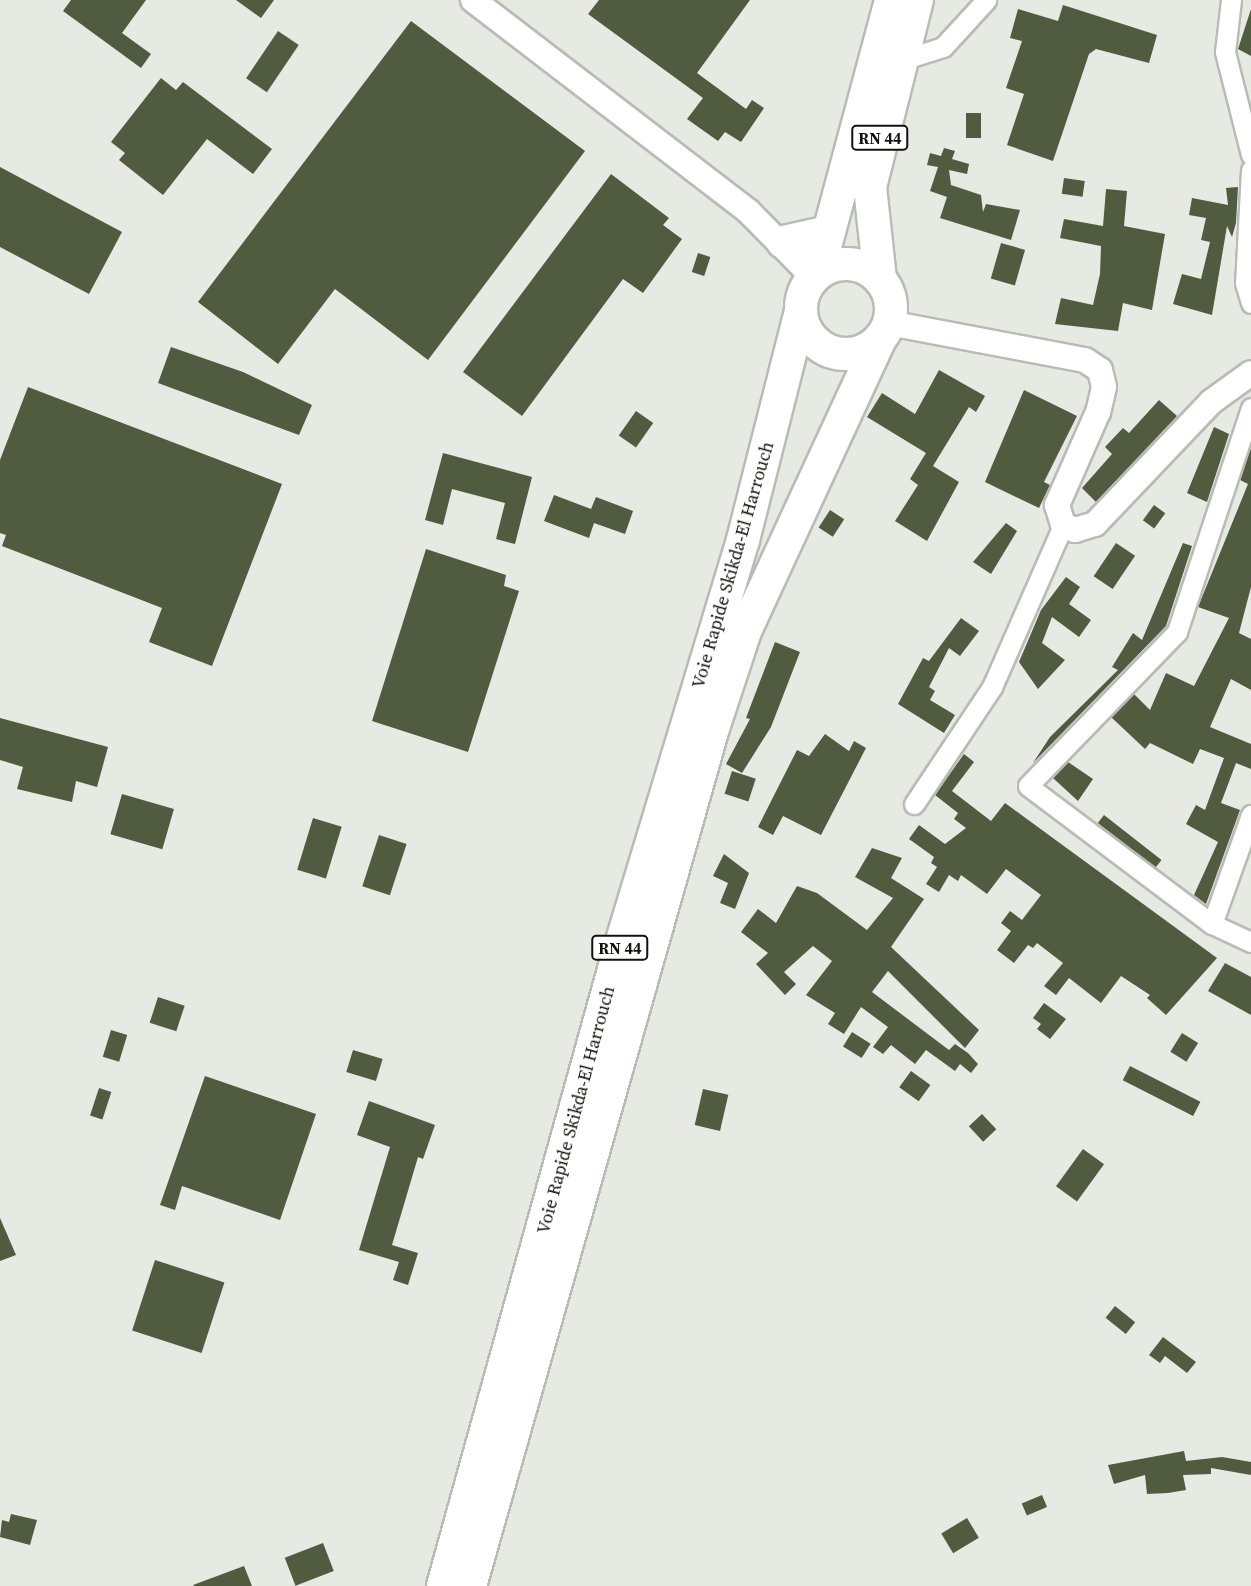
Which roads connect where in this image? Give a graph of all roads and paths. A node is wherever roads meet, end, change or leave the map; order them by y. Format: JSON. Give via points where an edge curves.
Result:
{"nodes":[{"id":1,"x":473,"y":0,"type":"edge"},
{"id":2,"x":891,"y":0,"type":"edge"},
{"id":3,"x":916,"y":0,"type":"edge"},
{"id":4,"x":986,"y":0,"type":"edge"},
{"id":5,"x":1231,"y":0,"type":"edge"},
{"id":6,"x":902,"y":60,"type":"junction"},
{"id":7,"x":1251,"y":155,"type":"edge"},
{"id":8,"x":1251,"y":170,"type":"edge"},
{"id":9,"x":828,"y":232,"type":"junction"},
{"id":10,"x":783,"y":242,"type":"junction"},
{"id":11,"x":816,"y":275,"type":"junction"},
{"id":12,"x":880,"y":279,"type":"junction"},
{"id":13,"x":1251,"y":303,"type":"edge"},
{"id":14,"x":801,"y":311,"type":"junction"},
{"id":15,"x":885,"y":331,"type":"junction"},
{"id":16,"x":1251,"y":373,"type":"edge"},
{"id":17,"x":1251,"y":408,"type":"edge"},
{"id":18,"x":1063,"y":525,"type":"junction"},
{"id":19,"x":914,"y":804,"type":"dead end"},
{"id":20,"x":1251,"y":815,"type":"edge"},
{"id":21,"x":1212,"y":924,"type":"junction"},
{"id":22,"x":1251,"y":942,"type":"edge"},
{"id":23,"x":443,"y":1586,"type":"edge"},
{"id":24,"x":470,"y":1586,"type":"edge"}],
"edges":[{"from":1,"to":10,"type":"street"},
{"from":2,"to":9,"type":"highway","name":"Voie Rapide Skikda-El Harrouch","number":"RN 44"},
{"from":3,"to":6,"type":"highway","number":"RN 44"},
{"from":4,"to":6,"type":"street","via":[[943,47]]},
{"from":5,"to":7,"type":"street","via":[[1225,52]]},
{"from":6,"to":12,"type":"highway","number":"RN 44","via":[[870,187]]},
{"from":8,"to":13,"type":"street","via":[[1245,283]]},
{"from":9,"to":10,"type":"highway"},
{"from":9,"to":11,"type":"highway","name":"Voie Rapide Skikda-El Harrouch","number":"RN 44"},
{"from":10,"to":11,"type":"street"},
{"from":11,"to":12,"type":"highway","via":[[850,264]]},
{"from":11,"to":14,"type":"highway","name":"Voie Rapide Skikda-El Harrouch"},
{"from":12,"to":15,"type":"highway","via":[[890,300]]},
{"from":14,"to":15,"type":"highway","via":[[805,328],[831,352],[849,354]]},
{"from":14,"to":23,"type":"highway","name":"Voie Rapide Skikda-El Harrouch","number":"RN 44","via":[[743,540],[621,944]]},
{"from":15,"to":18,"type":"street","via":[[1085,360],[1100,370],[1104,387],[1098,412],[1058,500]]},
{"from":15,"to":24,"type":"highway","name":"Voie Rapide Skikda-El Harrouch","number":"RN 44","via":[[745,631],[634,994]]},
{"from":16,"to":18,"type":"street","via":[[1211,402],[1095,524],[1082,530]]},
{"from":17,"to":21,"type":"street","via":[[1177,632],[1028,786]]},
{"from":18,"to":19,"type":"street","via":[[992,687]]},
{"from":20,"to":21,"type":"street"},
{"from":21,"to":22,"type":"street"}]}
